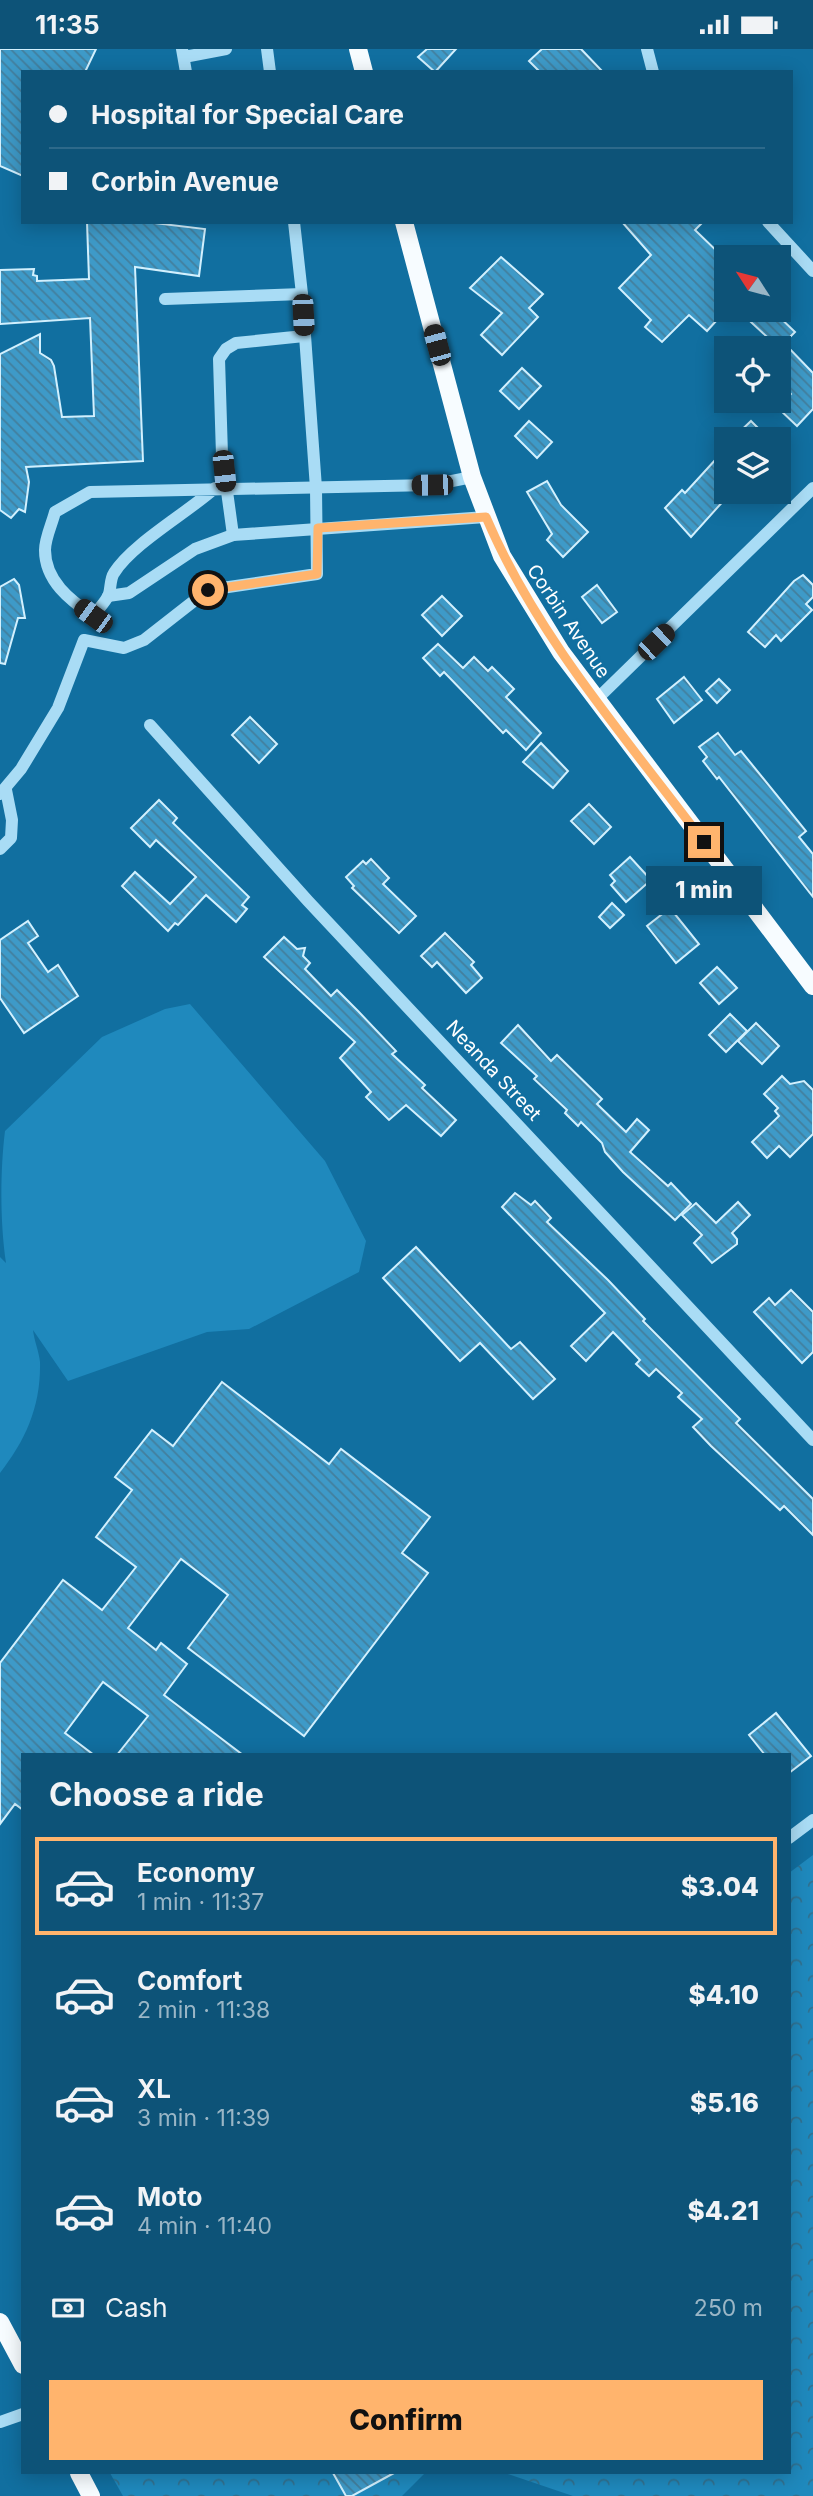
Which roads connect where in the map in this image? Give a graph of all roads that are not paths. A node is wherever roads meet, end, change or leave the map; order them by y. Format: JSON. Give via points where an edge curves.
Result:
{"nodes":[{"id":1,"x":226,"y":49,"type":"edge"},
{"id":2,"x":267,"y":49,"type":"edge"},
{"id":3,"x":358,"y":49,"type":"edge"},
{"id":4,"x":647,"y":49,"type":"edge"},
{"id":5,"x":183,"y":53,"type":"edge"},
{"id":6,"x":270,"y":70,"type":"edge"},
{"id":7,"x":363,"y":70,"type":"edge"},
{"id":8,"x":652,"y":70,"type":"edge"},
{"id":9,"x":293,"y":224,"type":"edge"},
{"id":10,"x":405,"y":224,"type":"edge"},
{"id":11,"x":770,"y":224,"type":"edge"},
{"id":12,"x":813,"y":271,"type":"edge"},
{"id":13,"x":302,"y":294,"type":"junction"},
{"id":14,"x":165,"y":299,"type":"dead end"},
{"id":15,"x":304,"y":336,"type":"junction"},
{"id":16,"x":472,"y":477,"type":"junction"},
{"id":17,"x":220,"y":488,"type":"junction"},
{"id":18,"x":316,"y":488,"type":"junction"},
{"id":19,"x":813,"y":488,"type":"edge"},
{"id":20,"x":486,"y":517,"type":"junction"},
{"id":21,"x":318,"y":528,"type":"junction"},
{"id":22,"x":233,"y":535,"type":"junction"},
{"id":23,"x":108,"y":596,"type":"junction"},
{"id":24,"x":93,"y":616,"type":"junction"},
{"id":25,"x":84,"y":640,"type":"junction"},
{"id":26,"x":597,"y":699,"type":"junction"},
{"id":27,"x":150,"y":725,"type":"dead end"},
{"id":28,"x":3,"y":792,"type":"edge"},
{"id":29,"x":0,"y":849,"type":"edge"},
{"id":30,"x":813,"y":986,"type":"edge"},
{"id":31,"x":813,"y":1440,"type":"edge"},
{"id":32,"x":813,"y":1820,"type":"edge"},
{"id":33,"x":791,"y":1836,"type":"edge"},
{"id":34,"x":0,"y":2322,"type":"edge"},
{"id":35,"x":21,"y":2361,"type":"edge"},
{"id":36,"x":21,"y":2415,"type":"edge"},
{"id":37,"x":0,"y":2422,"type":"edge"},
{"id":38,"x":80,"y":2474,"type":"edge"},
{"id":39,"x":91,"y":2496,"type":"edge"}],
"edges":[{"from":1,"to":5,"type":"street"},
{"from":2,"to":6,"type":"street"},
{"from":3,"to":7,"type":"main road"},
{"from":4,"to":8,"type":"street"},
{"from":9,"to":13,"type":"street"},
{"from":10,"to":16,"type":"main road","name":"Corbin Avenue"},
{"from":11,"to":12,"type":"street"},
{"from":13,"to":14,"type":"street"},
{"from":13,"to":15,"type":"street"},
{"from":15,"to":17,"type":"street","via":[[236,344],[219,359]]},
{"from":15,"to":18,"type":"street"},
{"from":16,"to":18,"type":"street","via":[[432,485]]},
{"from":16,"to":20,"type":"main road","name":"Corbin Avenue"},
{"from":17,"to":18,"type":"street"},
{"from":17,"to":22,"type":"street"},
{"from":17,"to":23,"type":"street","via":[[160,530],[120,567],[113,574]]},
{"from":17,"to":24,"type":"street","via":[[90,492],[55,512],[45,551],[55,583]]},
{"from":18,"to":21,"type":"street"},
{"from":19,"to":26,"type":"street"},
{"from":20,"to":21,"type":"street"},
{"from":20,"to":26,"type":"main road","name":"Corbin Avenue","via":[[522,592]]},
{"from":21,"to":22,"type":"street"},
{"from":21,"to":25,"type":"street","via":[[317,574],[208,590],[144,641],[124,648]]},
{"from":22,"to":23,"type":"street","via":[[195,549],[129,593]]},
{"from":23,"to":24,"type":"street"},
{"from":24,"to":25,"type":"street"},
{"from":25,"to":28,"type":"street","via":[[58,708]]},
{"from":26,"to":30,"type":"main road","name":"Corbin Avenue"},
{"from":27,"to":31,"type":"street","name":"Neanda Street","via":[[308,901]]},
{"from":28,"to":29,"type":"street","via":[[12,820],[11,838]]},
{"from":32,"to":33,"type":"street"},
{"from":34,"to":35,"type":"main road"},
{"from":36,"to":37,"type":"street"},
{"from":38,"to":39,"type":"main road"}]}
